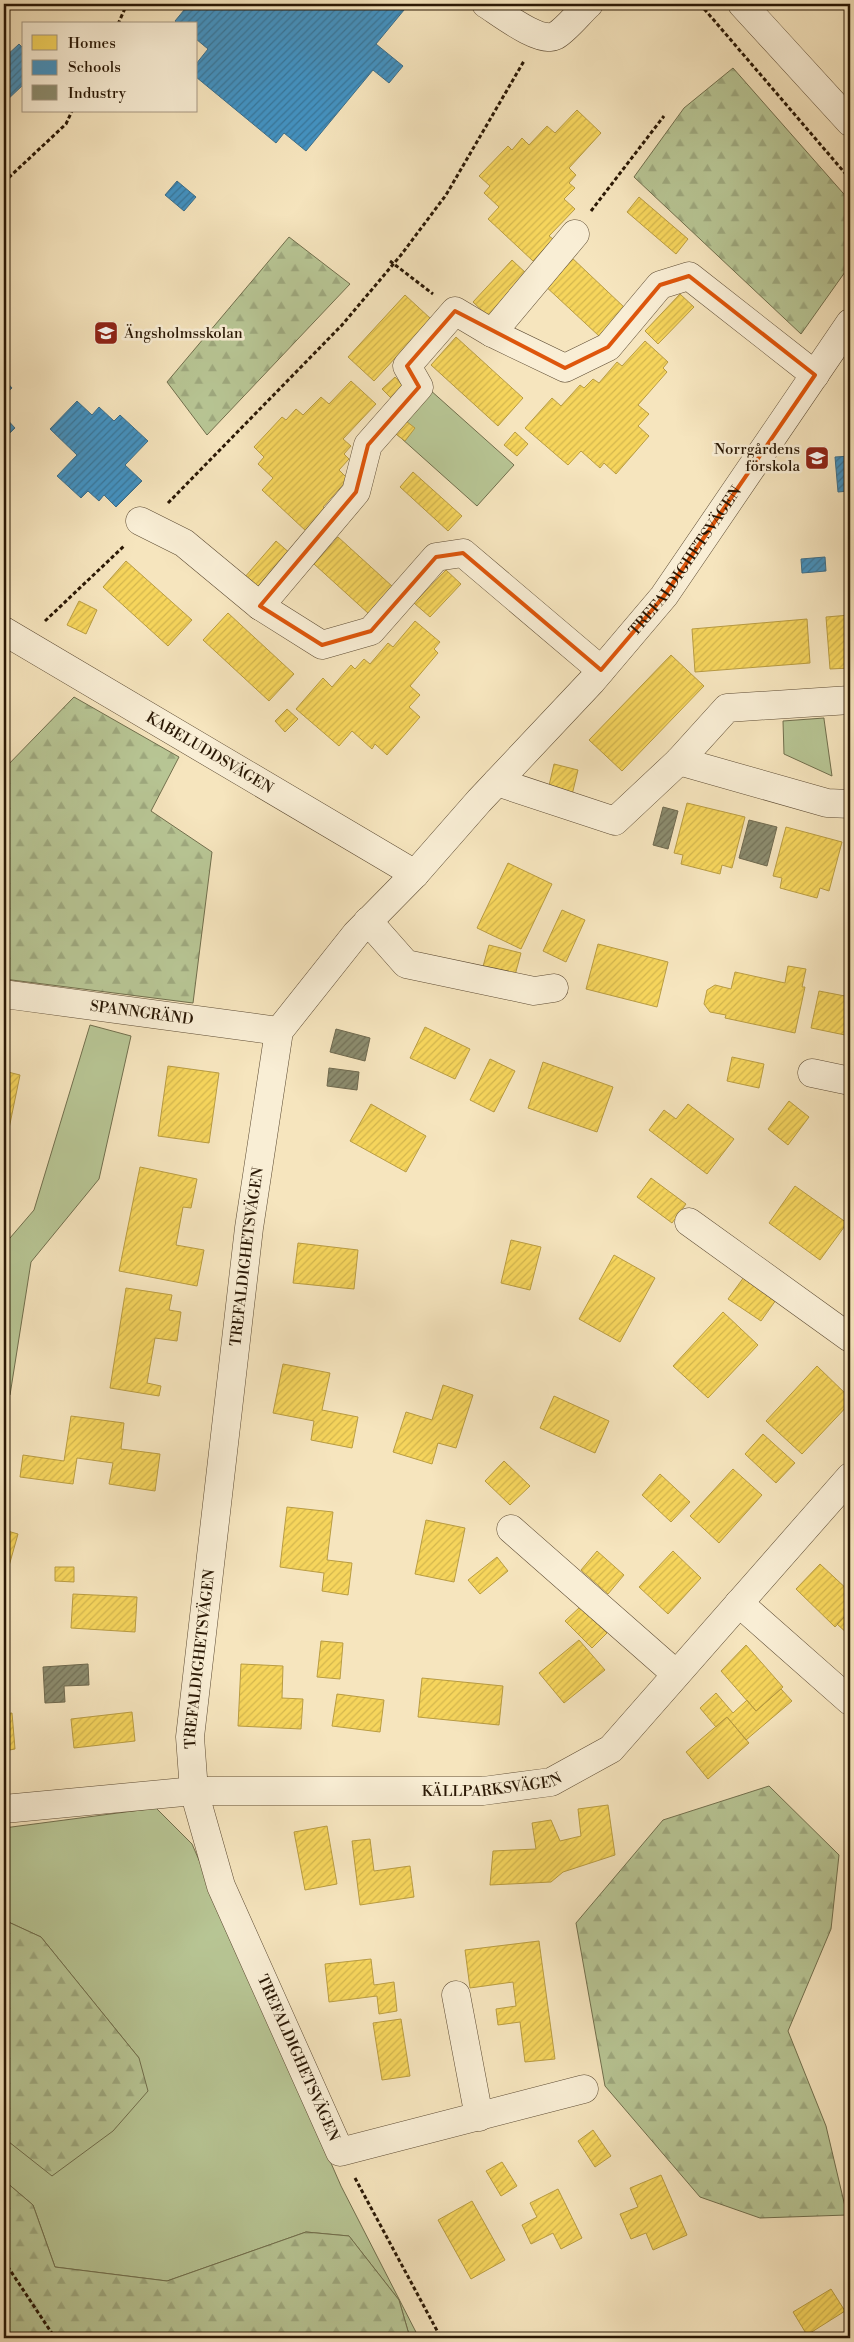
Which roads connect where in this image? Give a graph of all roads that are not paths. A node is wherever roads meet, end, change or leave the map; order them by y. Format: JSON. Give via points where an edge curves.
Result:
{"nodes":[{"id":1,"x":486,"y":4,"type":"edge"},
{"id":2,"x":589,"y":4,"type":"edge"},
{"id":3,"x":742,"y":4,"type":"edge"},
{"id":4,"x":850,"y":122,"type":"edge"},
{"id":5,"x":575,"y":234,"type":"road end"},
{"id":6,"x":850,"y":323,"type":"edge"},
{"id":7,"x":492,"y":333,"type":"junction"},
{"id":8,"x":815,"y":375,"type":"junction"},
{"id":9,"x":143,"y":523,"type":"road end"},
{"id":10,"x":260,"y":606,"type":"junction"},
{"id":11,"x":15,"y":638,"type":"edge"},
{"id":12,"x":601,"y":670,"type":"junction"},
{"id":13,"x":850,"y":700,"type":"edge"},
{"id":14,"x":679,"y":761,"type":"junction"},
{"id":15,"x":497,"y":782,"type":"junction"},
{"id":16,"x":850,"y":804,"type":"edge"},
{"id":17,"x":415,"y":874,"type":"junction"},
{"id":18,"x":368,"y":922,"type":"junction"},
{"id":19,"x":4,"y":994,"type":"edge"},
{"id":20,"x":540,"y":996,"type":"dead end"},
{"id":21,"x":279,"y":1030,"type":"junction"},
{"id":22,"x":812,"y":1073,"type":"dead end"},
{"id":23,"x":850,"y":1081,"type":"edge"},
{"id":24,"x":689,"y":1222,"type":"dead end"},
{"id":25,"x":850,"y":1338,"type":"edge"},
{"id":26,"x":850,"y":1477,"type":"edge"},
{"id":27,"x":511,"y":1529,"type":"dead end"},
{"id":28,"x":739,"y":1603,"type":"junction"},
{"id":29,"x":676,"y":1674,"type":"junction"},
{"id":30,"x":850,"y":1701,"type":"edge"},
{"id":31,"x":194,"y":1791,"type":"junction"},
{"id":32,"x":4,"y":1809,"type":"edge"},
{"id":33,"x":456,"y":1994,"type":"dead end"},
{"id":34,"x":584,"y":2088,"type":"dead end"},
{"id":35,"x":479,"y":2117,"type":"junction"}],
"edges":[{"from":1,"to":2,"type":"street","via":[[545,38],[555,36]]},
{"from":3,"to":4,"type":"street"},
{"from":5,"to":7,"type":"street"},
{"from":6,"to":8,"type":"street","name":"TREFALDIGHETSVÄGEN"},
{"from":7,"to":8,"type":"street","via":[[565,368],[608,346],[660,285],[689,276]]},
{"from":7,"to":10,"type":"street","via":[[455,311],[407,366],[419,387],[368,445],[356,492]]},
{"from":8,"to":12,"type":"street","name":"TREFALDIGHETSVÄGEN","via":[[664,596]]},
{"from":9,"to":10,"type":"street","via":[[184,543]]},
{"from":10,"to":12,"type":"street","via":[[322,645],[372,631],[436,557],[463,553]]},
{"from":11,"to":17,"type":"street","name":"KABELUDDSVÄGEN"},
{"from":12,"to":15,"type":"street","name":"TREFALDIGHETSVÄGEN"},
{"from":13,"to":14,"type":"street","via":[[727,708]]},
{"from":14,"to":15,"type":"street","via":[[615,821]]},
{"from":14,"to":16,"type":"street","via":[[827,803]]},
{"from":15,"to":17,"type":"street","name":"TREFALDIGHETSVÄGEN"},
{"from":17,"to":18,"type":"street","name":"TREFALDIGHETSVÄGEN"},
{"from":18,"to":20,"type":"street","via":[[406,964]]},
{"from":18,"to":21,"type":"street","name":"TREFALDIGHETSVÄGEN"},
{"from":19,"to":21,"type":"street","name":"SPANNGRÄND"},
{"from":21,"to":31,"type":"street","name":"TREFALDIGHETSVÄGEN","via":[[249,1228],[190,1737]]},
{"from":22,"to":23,"type":"street"},
{"from":24,"to":25,"type":"street"},
{"from":26,"to":28,"type":"street","name":"KÄLLPARKSVÄGEN"},
{"from":27,"to":29,"type":"street"},
{"from":28,"to":29,"type":"street","name":"KÄLLPARKSVÄGEN"},
{"from":28,"to":30,"type":"street"},
{"from":29,"to":31,"type":"street","name":"KÄLLPARKSVÄGEN","via":[[611,1749],[551,1782],[483,1791]]},
{"from":31,"to":32,"type":"street","name":"KÄLLPARKSVÄGEN"},
{"from":31,"to":35,"type":"street","name":"TREFALDIGHETSVÄGEN","via":[[221,1886],[340,2152]]},
{"from":33,"to":35,"type":"street"},
{"from":34,"to":35,"type":"street","name":"TREFALDIGHETSVÄGEN"}]}
